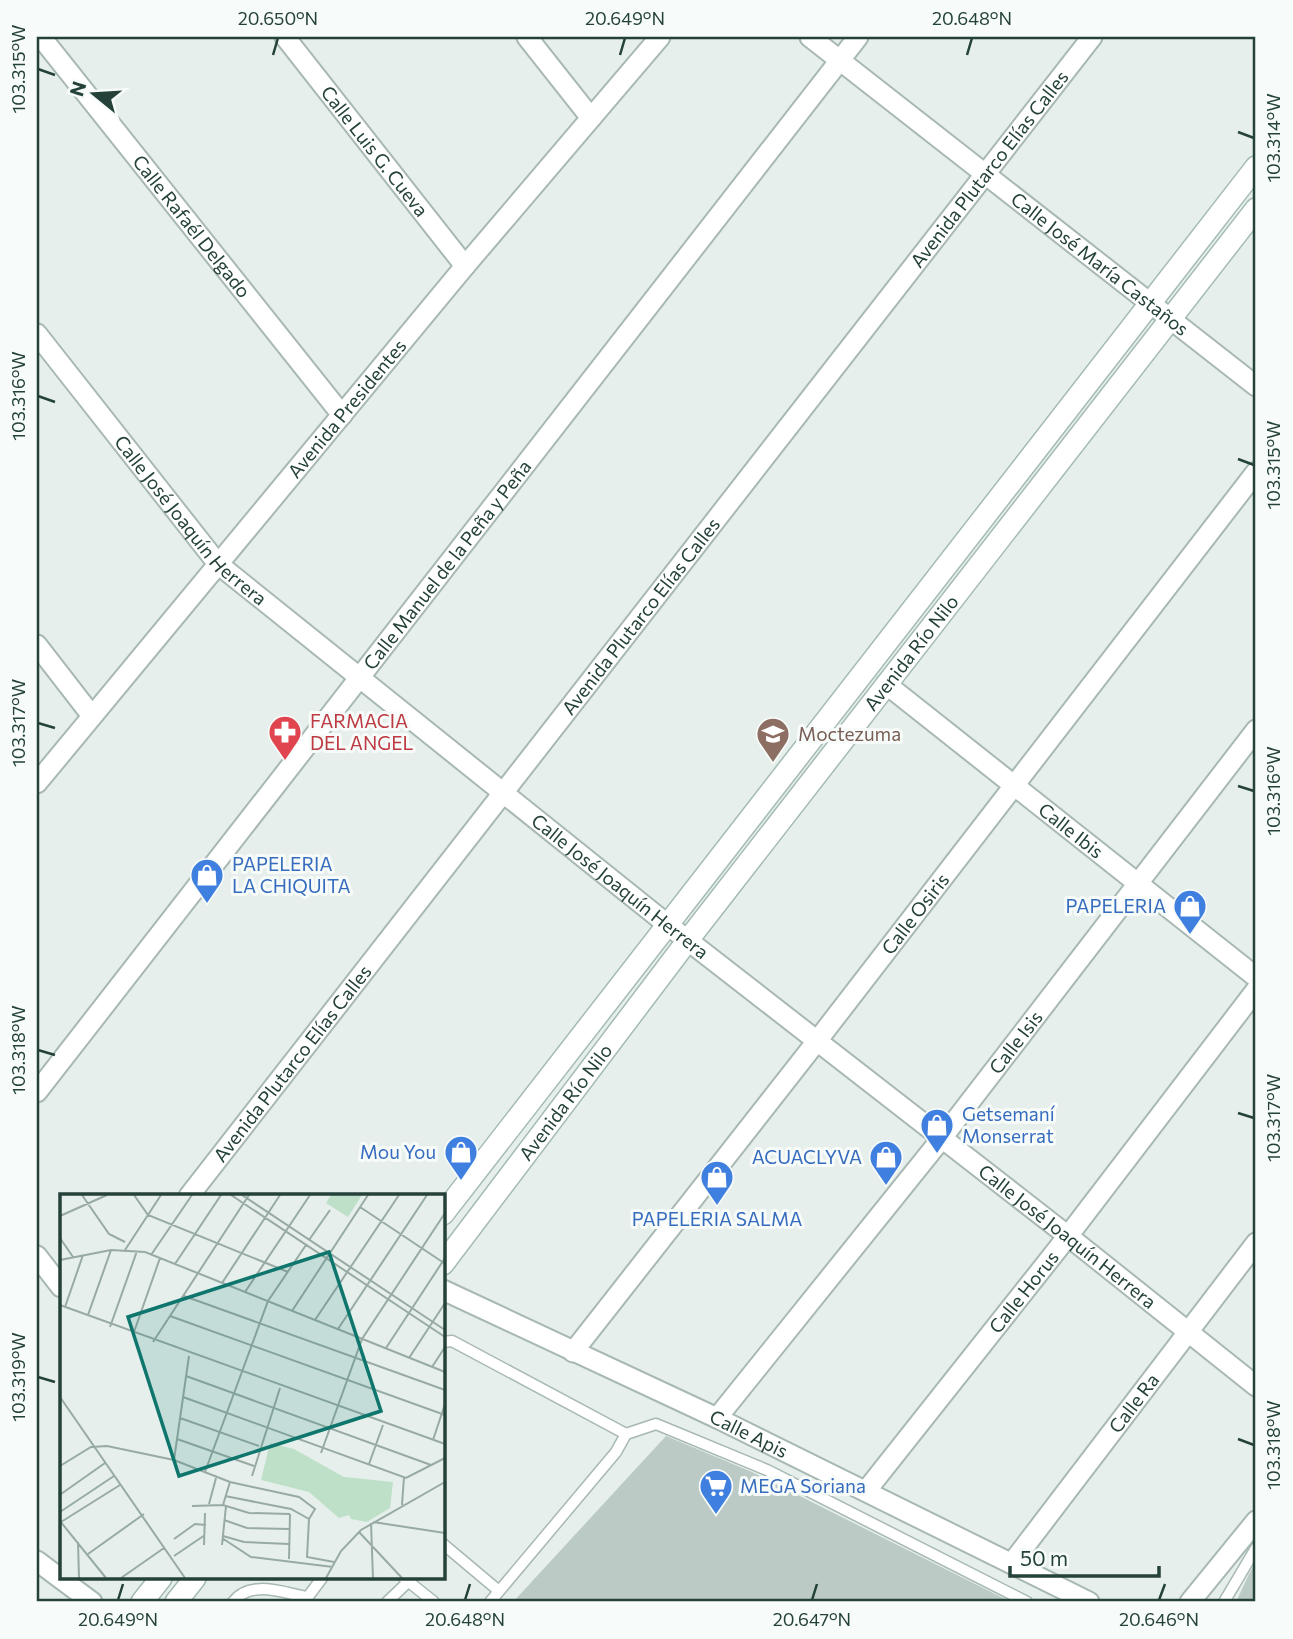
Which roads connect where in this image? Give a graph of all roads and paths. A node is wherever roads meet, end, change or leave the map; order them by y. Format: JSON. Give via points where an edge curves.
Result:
{"nodes":[{"id":1,"x":41,"y":37,"type":"edge"},
{"id":2,"x":285,"y":37,"type":"edge"},
{"id":3,"x":527,"y":37,"type":"edge"},
{"id":4,"x":660,"y":37,"type":"edge"},
{"id":5,"x":810,"y":37,"type":"edge"},
{"id":6,"x":858,"y":37,"type":"edge"},
{"id":7,"x":1092,"y":37,"type":"edge"},
{"id":8,"x":840,"y":60,"type":"junction"},
{"id":9,"x":591,"y":118,"type":"junction"},
{"id":10,"x":1256,"y":167,"type":"edge"},
{"id":11,"x":985,"y":174,"type":"junction"},
{"id":12,"x":1256,"y":209,"type":"edge"},
{"id":13,"x":464,"y":266,"type":"junction"},
{"id":14,"x":1150,"y":303,"type":"junction"},
{"id":15,"x":1171,"y":320,"type":"junction"},
{"id":16,"x":40,"y":348,"type":"edge"},
{"id":17,"x":1256,"y":386,"type":"edge"},
{"id":18,"x":342,"y":415,"type":"junction"},
{"id":19,"x":1256,"y":472,"type":"edge"},
{"id":20,"x":218,"y":564,"type":"junction"},
{"id":21,"x":37,"y":645,"type":"edge"},
{"id":22,"x":359,"y":678,"type":"junction"},
{"id":23,"x":886,"y":684,"type":"junction"},
{"id":24,"x":92,"y":716,"type":"junction"},
{"id":25,"x":1256,"y":730,"type":"edge"},
{"id":26,"x":37,"y":783,"type":"edge"},
{"id":27,"x":1015,"y":785,"type":"junction"},
{"id":28,"x":503,"y":793,"type":"junction"},
{"id":29,"x":1138,"y":882,"type":"junction"},
{"id":30,"x":668,"y":925,"type":"junction"},
{"id":31,"x":688,"y":940,"type":"junction"},
{"id":32,"x":1256,"y":976,"type":"edge"},
{"id":33,"x":1256,"y":989,"type":"edge"},
{"id":34,"x":817,"y":1041,"type":"junction"},
{"id":35,"x":37,"y":1092,"type":"edge"},
{"id":36,"x":942,"y":1138,"type":"junction"},
{"id":37,"x":191,"y":1194,"type":"edge"},
{"id":38,"x":444,"y":1213,"type":"edge"},
{"id":39,"x":1068,"y":1236,"type":"junction"},
{"id":40,"x":1256,"y":1243,"type":"edge"},
{"id":41,"x":37,"y":1256,"type":"edge"},
{"id":42,"x":444,"y":1263,"type":"edge"},
{"id":43,"x":60,"y":1286,"type":"edge"},
{"id":44,"x":444,"y":1290,"type":"edge"},
{"id":45,"x":1188,"y":1331,"type":"junction"},
{"id":46,"x":444,"y":1342,"type":"edge"},
{"id":47,"x":573,"y":1352,"type":"junction"},
{"id":48,"x":1256,"y":1386,"type":"edge"},
{"id":49,"x":717,"y":1418,"type":"junction"},
{"id":50,"x":626,"y":1434,"type":"junction"},
{"id":51,"x":866,"y":1491,"type":"junction"},
{"id":52,"x":1256,"y":1521,"type":"edge"},
{"id":53,"x":444,"y":1545,"type":"edge"},
{"id":54,"x":1256,"y":1548,"type":"edge"},
{"id":55,"x":37,"y":1561,"type":"edge"},
{"id":56,"x":1012,"y":1563,"type":"junction"},
{"id":57,"x":60,"y":1578,"type":"edge"},
{"id":58,"x":62,"y":1580,"type":"edge"},
{"id":59,"x":159,"y":1580,"type":"edge"},
{"id":60,"x":193,"y":1580,"type":"edge"},
{"id":61,"x":320,"y":1580,"type":"edge"},
{"id":62,"x":406,"y":1580,"type":"edge"},
{"id":63,"x":499,"y":1591,"type":"junction"},
{"id":64,"x":305,"y":1600,"type":"edge"},
{"id":65,"x":92,"y":1602,"type":"edge"},
{"id":66,"x":142,"y":1602,"type":"edge"},
{"id":67,"x":176,"y":1602,"type":"edge"},
{"id":68,"x":233,"y":1602,"type":"edge"},
{"id":69,"x":387,"y":1602,"type":"edge"},
{"id":70,"x":435,"y":1602,"type":"edge"},
{"id":71,"x":490,"y":1602,"type":"edge"},
{"id":72,"x":1027,"y":1602,"type":"edge"},
{"id":73,"x":1089,"y":1602,"type":"edge"},
{"id":74,"x":1190,"y":1602,"type":"edge"},
{"id":75,"x":1224,"y":1602,"type":"edge"}],
"edges":[{"from":1,"to":18,"type":"street","name":"Calle Rafaél Delgado"},
{"from":2,"to":13,"type":"street","name":"Calle Luis G. Cueva"},
{"from":3,"to":9,"type":"street"},
{"from":4,"to":9,"type":"street","name":"Avenida Presidentes"},
{"from":5,"to":8,"type":"street","name":"Calle José María Castaños"},
{"from":6,"to":8,"type":"street","name":"Calle Manuel de la Peña y Peña"},
{"from":7,"to":11,"type":"street","name":"Avenida Plutarco Elías Calles"},
{"from":8,"to":11,"type":"street","name":"Calle José María Castaños"},
{"from":8,"to":22,"type":"street","name":"Calle Manuel de la Peña y Peña"},
{"from":9,"to":13,"type":"street","name":"Avenida Presidentes"},
{"from":10,"to":14,"type":"main road","name":"Avenida Río Nilo"},
{"from":11,"to":14,"type":"street","name":"Calle José María Castaños"},
{"from":11,"to":28,"type":"street","name":"Avenida Plutarco Elías Calles"},
{"from":12,"to":15,"type":"main road","name":"Avenida Río Nilo"},
{"from":13,"to":18,"type":"street","name":"Avenida Presidentes"},
{"from":14,"to":15,"type":"street","name":"Calle José María Castaños"},
{"from":14,"to":30,"type":"main road","name":"Avenida Río Nilo"},
{"from":15,"to":17,"type":"street","name":"Calle José María Castaños"},
{"from":15,"to":23,"type":"main road","name":"Avenida Río Nilo"},
{"from":16,"to":20,"type":"street","name":"Calle José Joaquín Herrera"},
{"from":18,"to":20,"type":"street","name":"Avenida Presidentes"},
{"from":19,"to":27,"type":"street","name":"Calle Osiris"},
{"from":20,"to":22,"type":"street","name":"Calle José Joaquín Herrera"},
{"from":20,"to":24,"type":"street","name":"Avenida Presidentes"},
{"from":21,"to":24,"type":"street"},
{"from":22,"to":28,"type":"street","name":"Calle José Joaquín Herrera"},
{"from":22,"to":35,"type":"street","name":"Calle Manuel de la Peña y Peña"},
{"from":23,"to":27,"type":"street","name":"Calle Ibis"},
{"from":23,"to":31,"type":"main road","name":"Avenida Río Nilo"},
{"from":24,"to":26,"type":"street","name":"Avenida Presidentes"},
{"from":25,"to":29,"type":"street","name":"Calle Isis"},
{"from":27,"to":29,"type":"street","name":"Calle Ibis"},
{"from":27,"to":34,"type":"street","name":"Calle Osiris"},
{"from":28,"to":30,"type":"street","name":"Calle José Joaquín Herrera"},
{"from":28,"to":37,"type":"street","name":"Avenida Plutarco Elías Calles"},
{"from":29,"to":32,"type":"street","name":"Calle Ibis"},
{"from":29,"to":36,"type":"street","name":"Calle Isis"},
{"from":30,"to":31,"type":"street","name":"Calle José Joaquín Herrera"},
{"from":30,"to":38,"type":"main road","name":"Avenida Río Nilo"},
{"from":31,"to":34,"type":"street","name":"Calle José Joaquín Herrera"},
{"from":31,"to":42,"type":"main road","name":"Avenida Río Nilo"},
{"from":33,"to":39,"type":"street","name":"Calle Horus"},
{"from":34,"to":36,"type":"street","name":"Calle José Joaquín Herrera"},
{"from":34,"to":47,"type":"street","name":"Calle Osiris"},
{"from":36,"to":39,"type":"street","name":"Calle José Joaquín Herrera"},
{"from":36,"to":49,"type":"street","name":"Calle Isis"},
{"from":39,"to":45,"type":"street","name":"Calle José Joaquín Herrera"},
{"from":39,"to":51,"type":"street","name":"Calle Horus"},
{"from":40,"to":45,"type":"street","name":"Calle Ra"},
{"from":41,"to":43,"type":"street"},
{"from":44,"to":47,"type":"street","name":"Calle Apis"},
{"from":45,"to":48,"type":"street","name":"Calle José Joaquín Herrera"},
{"from":45,"to":56,"type":"street","name":"Calle Ra"},
{"from":46,"to":50,"type":"lane","via":[[452,1341]]},
{"from":47,"to":49,"type":"street","name":"Calle Apis"},
{"from":49,"to":51,"type":"street","name":"Calle Apis"},
{"from":50,"to":63,"type":"lane","via":[[616,1452]]},
{"from":50,"to":72,"type":"lane","via":[[656,1424],[755,1464]]},
{"from":51,"to":56,"type":"street","name":"Calle Apis"},
{"from":52,"to":74,"type":"street"},
{"from":53,"to":63,"type":"lane"},
{"from":54,"to":75,"type":"lane"},
{"from":55,"to":57,"type":"street"},
{"from":56,"to":73,"type":"street","name":"Calle Apis"},
{"from":58,"to":65,"type":"street"},
{"from":59,"to":66,"type":"main road"},
{"from":60,"to":67,"type":"main road"},
{"from":61,"to":64,"type":"lane"},
{"from":62,"to":69,"type":"lane"},
{"from":62,"to":70,"type":"lane"},
{"from":63,"to":71,"type":"lane"},
{"from":64,"to":68,"type":"lane","via":[[259,1589],[246,1591]]}]}
